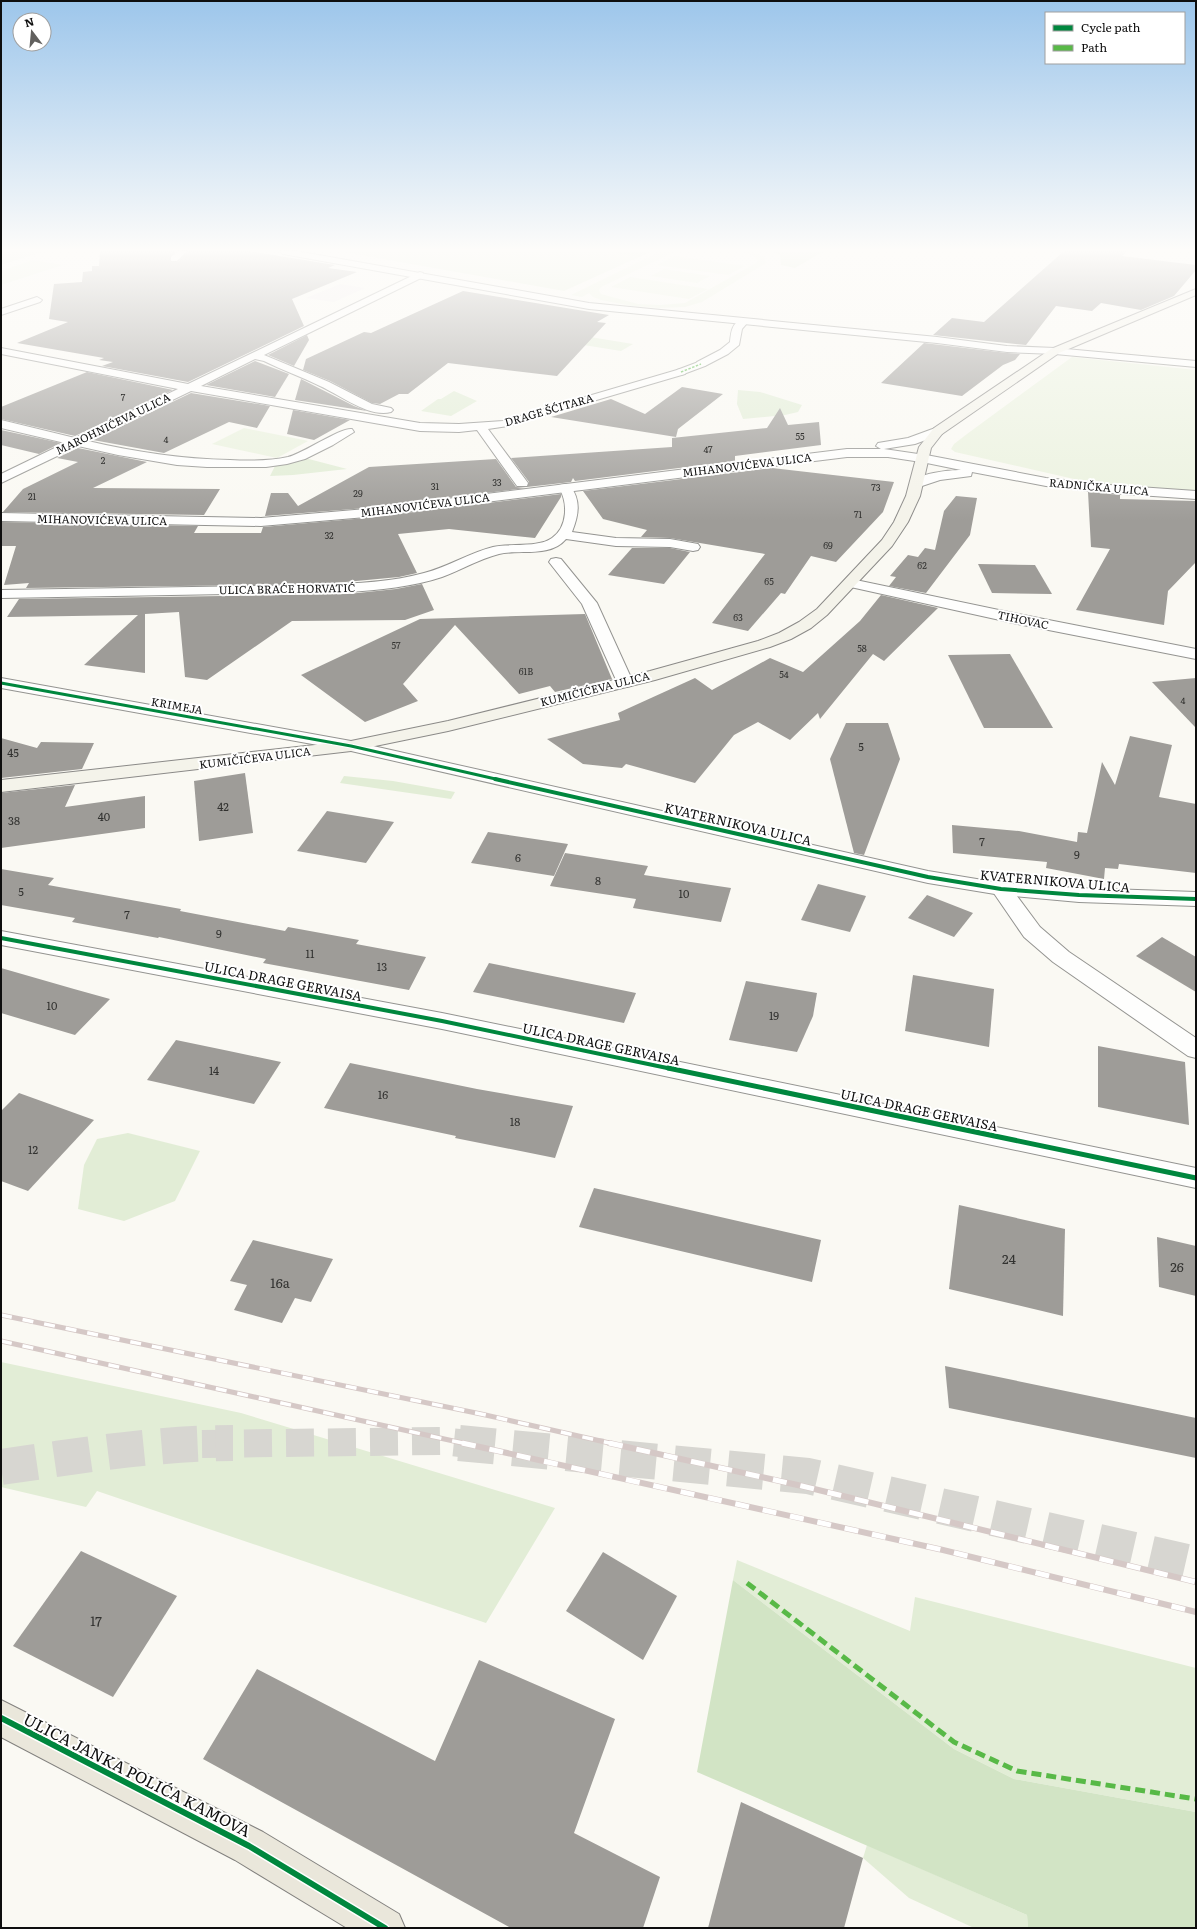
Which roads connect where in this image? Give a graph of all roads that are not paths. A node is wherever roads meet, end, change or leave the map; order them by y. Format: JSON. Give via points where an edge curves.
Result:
{"nodes":[{"id":1,"x":285,"y":341,"type":"edge"},
{"id":2,"x":735,"y":341,"type":"edge"},
{"id":3,"x":945,"y":341,"type":"edge"},
{"id":4,"x":1079,"y":341,"type":"edge"},
{"id":5,"x":1007,"y":349,"type":"junction"},
{"id":6,"x":1,"y":351,"type":"edge"},
{"id":7,"x":1055,"y":351,"type":"junction"},
{"id":8,"x":254,"y":356,"type":"junction"},
{"id":9,"x":1196,"y":364,"type":"edge"},
{"id":10,"x":1033,"y":366,"type":"junction"},
{"id":11,"x":189,"y":387,"type":"junction"},
{"id":12,"x":389,"y":411,"type":"dead end"},
{"id":13,"x":1,"y":424,"type":"edge"},
{"id":14,"x":481,"y":427,"type":"junction"},
{"id":15,"x":938,"y":431,"type":"junction"},
{"id":16,"x":348,"y":432,"type":"dead end"},
{"id":17,"x":77,"y":442,"type":"junction"},
{"id":18,"x":847,"y":453,"type":"junction"},
{"id":19,"x":921,"y":458,"type":"junction"},
{"id":20,"x":1002,"y":474,"type":"junction"},
{"id":21,"x":1,"y":479,"type":"edge"},
{"id":22,"x":522,"y":483,"type":"dead end"},
{"id":23,"x":916,"y":484,"type":"junction"},
{"id":24,"x":565,"y":488,"type":"junction"},
{"id":25,"x":1196,"y":495,"type":"edge"},
{"id":26,"x":1,"y":517,"type":"edge"},
{"id":27,"x":564,"y":536,"type":"junction"},
{"id":28,"x":693,"y":547,"type":"dead end"},
{"id":29,"x":556,"y":562,"type":"dead end"},
{"id":30,"x":851,"y":583,"type":"junction"},
{"id":31,"x":1,"y":594,"type":"edge"},
{"id":32,"x":1196,"y":654,"type":"edge"},
{"id":33,"x":625,"y":682,"type":"junction"},
{"id":34,"x":1,"y":683,"type":"edge"},
{"id":35,"x":351,"y":746,"type":"junction"},
{"id":36,"x":1,"y":786,"type":"edge"},
{"id":37,"x":1001,"y":889,"type":"junction"},
{"id":38,"x":1196,"y":899,"type":"edge"},
{"id":39,"x":1,"y":938,"type":"edge"},
{"id":40,"x":1196,"y":1050,"type":"edge"},
{"id":41,"x":1196,"y":1178,"type":"edge"},
{"id":42,"x":1,"y":1718,"type":"edge"},
{"id":43,"x":385,"y":1928,"type":"edge"}],
"edges":[{"from":1,"to":8,"type":"street","name":"MAROHNIĆEVA ULICA"},
{"from":2,"to":14,"type":"street","name":"DRAGE ŠĆITARA","via":[[724,352],[681,372],[522,419]]},
{"from":3,"to":5,"type":"street"},
{"from":4,"to":7,"type":"main road","name":"KUMIČIĆEVA ULICA"},
{"from":5,"to":7,"type":"street"},
{"from":5,"to":10,"type":"street","via":[[1028,357]]},
{"from":6,"to":11,"type":"street","name":"DRAGE ŠĆITARA"},
{"from":7,"to":9,"type":"street"},
{"from":7,"to":10,"type":"main road","name":"KUMIČIĆEVA ULICA"},
{"from":8,"to":11,"type":"street","name":"MAROHNIĆEVA ULICA"},
{"from":8,"to":12,"type":"street","via":[[325,384],[368,407]]},
{"from":10,"to":15,"type":"main road","name":"KUMIČIĆEVA ULICA"},
{"from":11,"to":14,"type":"street","name":"DRAGE ŠĆITARA","via":[[420,427]]},
{"from":11,"to":17,"type":"street","name":"MAROHNIĆEVA ULICA"},
{"from":13,"to":17,"type":"street"},
{"from":14,"to":22,"type":"street"},
{"from":15,"to":18,"type":"street","name":"MIHANOVIĆEVA ULICA","via":[[911,441]]},
{"from":15,"to":19,"type":"main road","name":"KUMIČIĆEVA ULICA","via":[[925,447]]},
{"from":16,"to":17,"type":"street","via":[[293,459],[248,464],[211,464],[151,458]]},
{"from":17,"to":21,"type":"street","name":"MAROHNIĆEVA ULICA"},
{"from":18,"to":19,"type":"street","name":"MIHANOVIĆEVA ULICA","via":[[888,453]]},
{"from":18,"to":24,"type":"street","name":"MIHANOVIĆEVA ULICA"},
{"from":19,"to":20,"type":"street","name":"RADNIČKA ULICA"},
{"from":19,"to":23,"type":"main road","name":"KUMIČIĆEVA ULICA"},
{"from":20,"to":23,"type":"street","name":"RADNIČKA ULICA","via":[[973,472],[942,475]]},
{"from":20,"to":25,"type":"street","name":"RADNIČKA ULICA","via":[[1110,489]]},
{"from":23,"to":30,"type":"main road","name":"KUMIČIĆEVA ULICA","via":[[901,522],[887,543]]},
{"from":24,"to":26,"type":"street","name":"MIHANOVIĆEVA ULICA","via":[[286,521],[210,522]]},
{"from":24,"to":27,"type":"street","via":[[572,502],[572,511]]},
{"from":27,"to":28,"type":"street","via":[[616,542],[670,543]]},
{"from":27,"to":31,"type":"street","name":"ULICA BRAĆE HORVATIĆ","via":[[560,541],[541,546],[495,551],[441,574],[358,588]]},
{"from":29,"to":33,"type":"street","via":[[589,603]]},
{"from":30,"to":32,"type":"street","name":"TIHOVAC"},
{"from":30,"to":33,"type":"main road","name":"KUMIČIĆEVA ULICA","via":[[822,612],[785,636],[736,653]]},
{"from":33,"to":35,"type":"main road","name":"KUMIČIĆEVA ULICA","via":[[448,726]]},
{"from":34,"to":35,"type":"street","name":"KRIMEJA"},
{"from":35,"to":36,"type":"main road","name":"KUMIČIĆEVA ULICA"},
{"from":35,"to":37,"type":"street","name":"KVATERNIKOVA ULICA","via":[[858,862]]},
{"from":37,"to":38,"type":"street","name":"KVATERNIKOVA ULICA"},
{"from":37,"to":40,"type":"street","via":[[1032,932],[1062,957]]},
{"from":39,"to":41,"type":"street","name":"ULICA DRAGE GERVAISA","via":[[442,1021]]},
{"from":42,"to":43,"type":"main road","name":"ULICA JANKA POLIĆA KAMOVA","via":[[249,1846]]}]}
